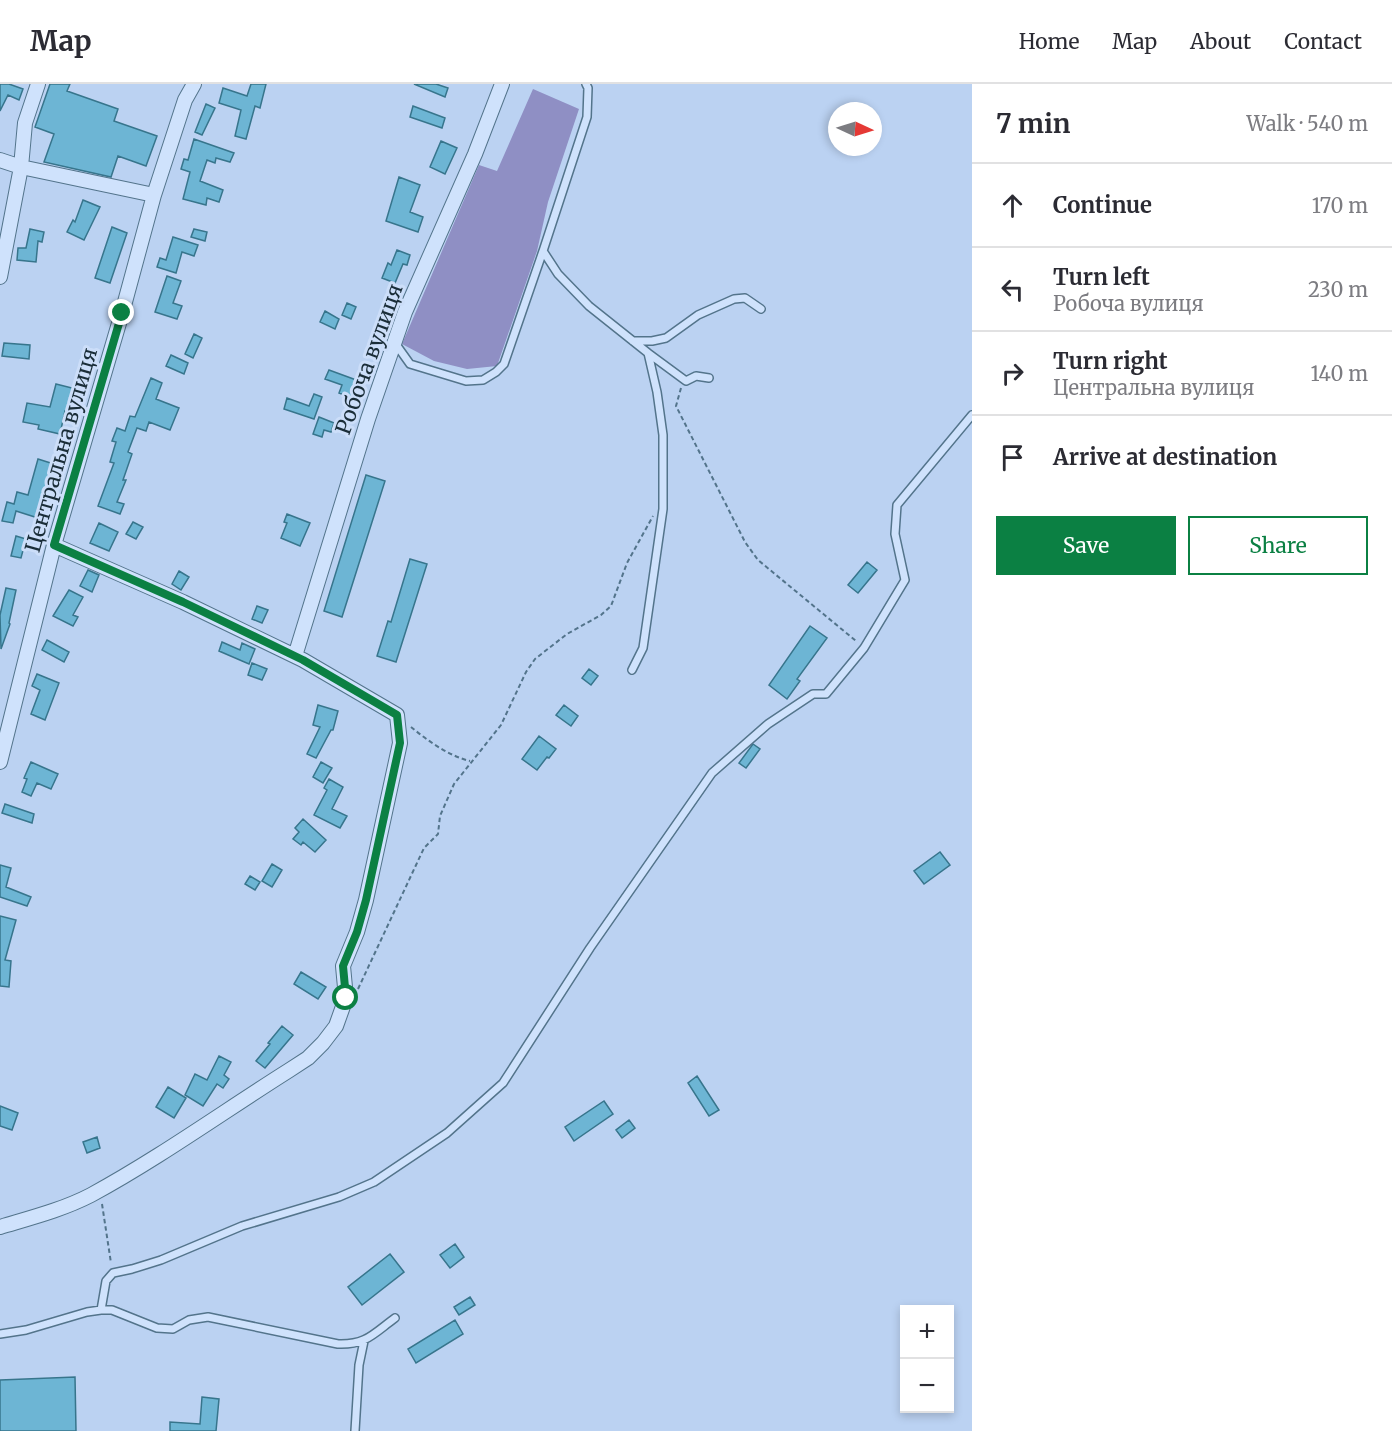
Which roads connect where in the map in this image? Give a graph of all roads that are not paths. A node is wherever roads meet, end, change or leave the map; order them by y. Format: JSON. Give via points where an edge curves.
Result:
{"nodes":[{"id":1,"x":38,"y":84,"type":"edge"},
{"id":2,"x":194,"y":84,"type":"edge"},
{"id":3,"x":502,"y":84,"type":"edge"},
{"id":4,"x":586,"y":84,"type":"edge"},
{"id":5,"x":0,"y":160,"type":"edge"},
{"id":6,"x":21,"y":166,"type":"junction"},
{"id":7,"x":154,"y":195,"type":"junction"},
{"id":8,"x":543,"y":251,"type":"junction"},
{"id":9,"x":0,"y":277,"type":"edge"},
{"id":10,"x":761,"y":309,"type":"dead end"},
{"id":11,"x":633,"y":341,"type":"junction"},
{"id":12,"x":394,"y":342,"type":"junction"},
{"id":13,"x":648,"y":353,"type":"junction"},
{"id":14,"x":709,"y":378,"type":"dead end"},
{"id":15,"x":972,"y":415,"type":"edge"},
{"id":16,"x":54,"y":545,"type":"junction"},
{"id":17,"x":295,"y":656,"type":"junction"},
{"id":18,"x":632,"y":670,"type":"dead end"},
{"id":19,"x":0,"y":762,"type":"edge"},
{"id":20,"x":0,"y":1227,"type":"edge"},
{"id":21,"x":101,"y":1310,"type":"junction"},
{"id":22,"x":395,"y":1318,"type":"dead end"},
{"id":23,"x":0,"y":1334,"type":"edge"},
{"id":24,"x":364,"y":1341,"type":"junction"},
{"id":25,"x":355,"y":1431,"type":"edge"}],
"edges":[{"from":1,"to":6,"type":"street","via":[[25,123]]},
{"from":2,"to":7,"type":"street","name":"Центральна вулиця","via":[[185,100]]},
{"from":3,"to":12,"type":"street","name":"Робоча вулиця"},
{"from":4,"to":8,"type":"lane","via":[[587,117]]},
{"from":5,"to":6,"type":"street"},
{"from":6,"to":7,"type":"street"},
{"from":6,"to":9,"type":"street"},
{"from":7,"to":16,"type":"street","name":"Центральна вулиця"},
{"from":8,"to":11,"type":"lane","via":[[558,274],[589,306]]},
{"from":8,"to":12,"type":"lane","via":[[504,364],[483,380],[466,381],[410,364]]},
{"from":10,"to":11,"type":"lane","via":[[745,298],[734,299],[698,315],[666,338]]},
{"from":11,"to":13,"type":"lane"},
{"from":12,"to":17,"type":"street","name":"Робоча вулиця"},
{"from":13,"to":14,"type":"lane","via":[[686,381],[696,376]]},
{"from":13,"to":18,"type":"lane","via":[[663,435],[663,498],[643,648]]},
{"from":15,"to":21,"type":"lane","via":[[897,505],[895,534],[905,580],[864,648],[826,694],[813,694],[777,718],[712,773],[590,948],[503,1083],[447,1133],[374,1182],[339,1197],[242,1226],[161,1260],[113,1273],[106,1281]]},
{"from":16,"to":17,"type":"street"},
{"from":16,"to":19,"type":"street","name":"Центральна вулиця"},
{"from":17,"to":20,"type":"street","via":[[397,715],[400,743],[366,900],[343,966],[346,998],[336,1026],[308,1058],[156,1156],[59,1208]]},
{"from":21,"to":23,"type":"lane"},
{"from":21,"to":24,"type":"lane","via":[[112,1310],[157,1328],[173,1329],[189,1320],[208,1317],[338,1344]]},
{"from":22,"to":24,"type":"lane"},
{"from":24,"to":25,"type":"lane"}]}
